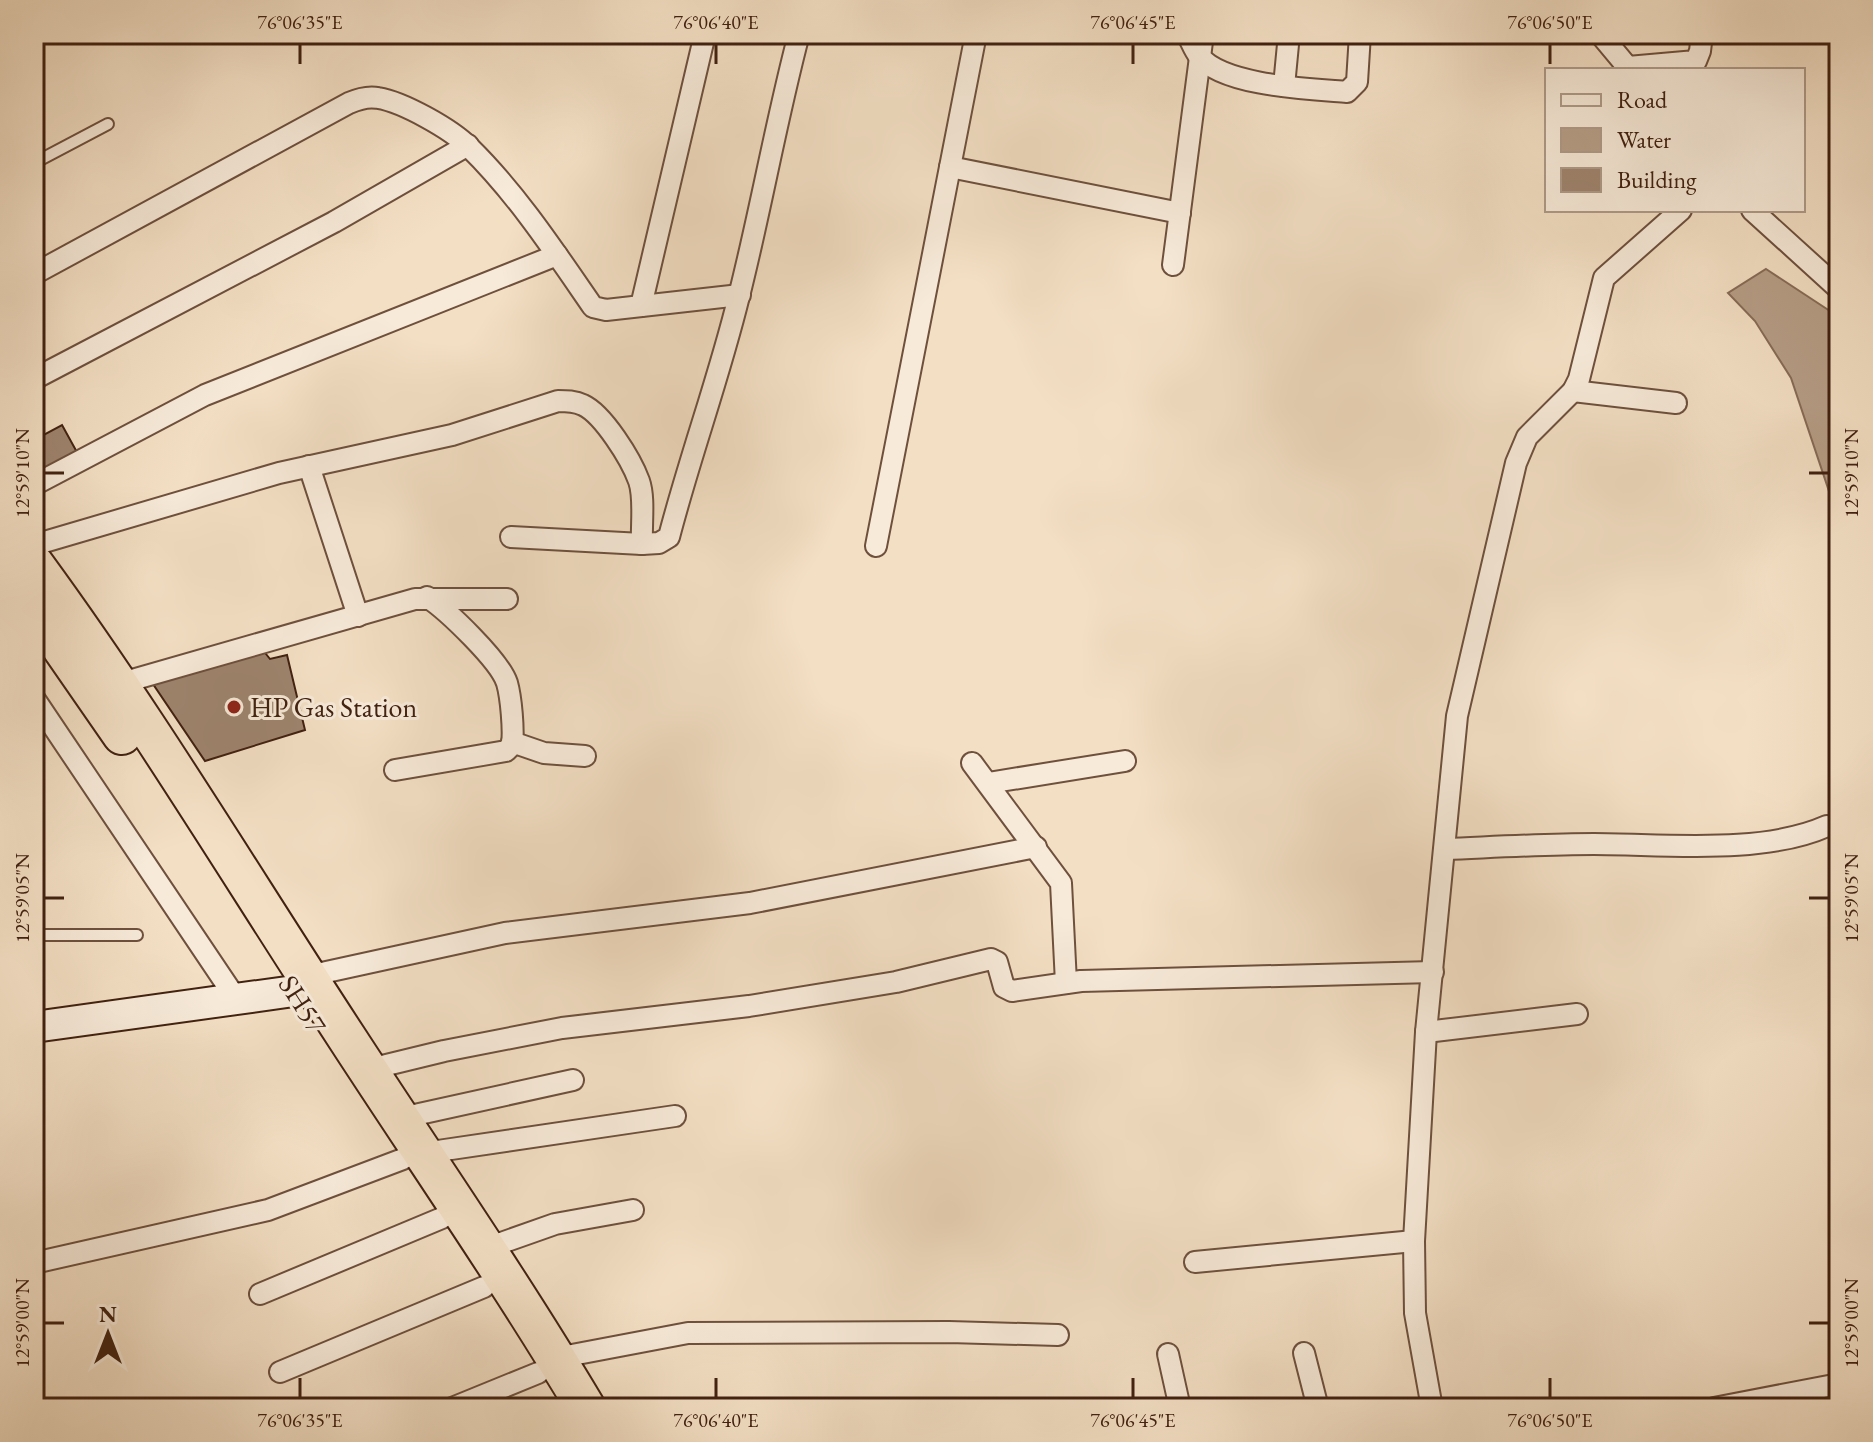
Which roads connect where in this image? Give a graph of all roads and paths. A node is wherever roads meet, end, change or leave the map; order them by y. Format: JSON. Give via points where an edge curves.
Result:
{"nodes":[{"id":1,"x":705,"y":34,"type":"edge"},
{"id":2,"x":799,"y":34,"type":"edge"},
{"id":3,"x":976,"y":34,"type":"edge"},
{"id":4,"x":1187,"y":34,"type":"edge"},
{"id":5,"x":1203,"y":34,"type":"edge"},
{"id":6,"x":1289,"y":34,"type":"edge"},
{"id":7,"x":1360,"y":34,"type":"edge"},
{"id":8,"x":1600,"y":34,"type":"edge"},
{"id":9,"x":1702,"y":34,"type":"edge"},
{"id":10,"x":1200,"y":58,"type":"junction"},
{"id":11,"x":1628,"y":68,"type":"edge"},
{"id":12,"x":1637,"y":68,"type":"edge"},
{"id":13,"x":1284,"y":86,"type":"junction"},
{"id":14,"x":108,"y":124,"type":"dead end"},
{"id":15,"x":468,"y":145,"type":"junction"},
{"id":16,"x":34,"y":163,"type":"edge"},
{"id":17,"x":950,"y":167,"type":"junction"},
{"id":18,"x":1679,"y":212,"type":"edge"},
{"id":19,"x":1754,"y":212,"type":"edge"},
{"id":20,"x":1180,"y":213,"type":"junction"},
{"id":21,"x":557,"y":255,"type":"junction"},
{"id":22,"x":1173,"y":265,"type":"dead end"},
{"id":23,"x":34,"y":274,"type":"edge"},
{"id":24,"x":1839,"y":289,"type":"edge"},
{"id":25,"x":740,"y":295,"type":"junction"},
{"id":26,"x":641,"y":306,"type":"junction"},
{"id":27,"x":34,"y":379,"type":"edge"},
{"id":28,"x":1573,"y":391,"type":"junction"},
{"id":29,"x":1676,"y":403,"type":"dead end"},
{"id":30,"x":309,"y":466,"type":"junction"},
{"id":31,"x":34,"y":485,"type":"edge"},
{"id":32,"x":511,"y":537,"type":"dead end"},
{"id":33,"x":642,"y":544,"type":"junction"},
{"id":34,"x":34,"y":545,"type":"edge"},
{"id":35,"x":876,"y":546,"type":"dead end"},
{"id":36,"x":34,"y":564,"type":"edge"},
{"id":37,"x":427,"y":597,"type":"junction"},
{"id":38,"x":507,"y":599,"type":"dead end"},
{"id":39,"x":358,"y":616,"type":"junction"},
{"id":40,"x":57,"y":634,"type":"edge"},
{"id":41,"x":118,"y":684,"type":"junction"},
{"id":42,"x":34,"y":698,"type":"edge"},
{"id":43,"x":512,"y":742,"type":"junction"},
{"id":44,"x":585,"y":756,"type":"dead end"},
{"id":45,"x":1125,"y":761,"type":"dead end"},
{"id":46,"x":972,"y":763,"type":"dead end"},
{"id":47,"x":395,"y":770,"type":"dead end"},
{"id":48,"x":988,"y":783,"type":"junction"},
{"id":49,"x":1827,"y":826,"type":"dead end"},
{"id":50,"x":1036,"y":847,"type":"junction"},
{"id":51,"x":1446,"y":849,"type":"junction"},
{"id":52,"x":34,"y":935,"type":"edge"},
{"id":53,"x":137,"y":935,"type":"dead end"},
{"id":54,"x":1433,"y":972,"type":"junction"},
{"id":55,"x":301,"y":983,"type":"junction"},
{"id":56,"x":1066,"y":983,"type":"junction"},
{"id":57,"x":237,"y":1000,"type":"junction"},
{"id":58,"x":1577,"y":1014,"type":"dead end"},
{"id":59,"x":34,"y":1027,"type":"edge"},
{"id":60,"x":1426,"y":1032,"type":"junction"},
{"id":61,"x":370,"y":1069,"type":"junction"},
{"id":62,"x":573,"y":1080,"type":"dead end"},
{"id":63,"x":675,"y":1116,"type":"dead end"},
{"id":64,"x":401,"y":1118,"type":"junction"},
{"id":65,"x":414,"y":1156,"type":"junction"},
{"id":66,"x":633,"y":1210,"type":"dead end"},
{"id":67,"x":442,"y":1218,"type":"junction"},
{"id":68,"x":1414,"y":1241,"type":"junction"},
{"id":69,"x":487,"y":1248,"type":"junction"},
{"id":70,"x":1195,"y":1262,"type":"dead end"},
{"id":71,"x":34,"y":1263,"type":"edge"},
{"id":72,"x":484,"y":1287,"type":"junction"},
{"id":73,"x":260,"y":1294,"type":"dead end"},
{"id":74,"x":1058,"y":1335,"type":"dead end"},
{"id":75,"x":1304,"y":1353,"type":"dead end"},
{"id":76,"x":1168,"y":1354,"type":"dead end"},
{"id":77,"x":547,"y":1365,"type":"junction"},
{"id":78,"x":280,"y":1372,"type":"dead end"},
{"id":79,"x":1839,"y":1384,"type":"edge"},
{"id":80,"x":452,"y":1408,"type":"edge"},
{"id":81,"x":560,"y":1408,"type":"edge"},
{"id":82,"x":586,"y":1408,"type":"edge"},
{"id":83,"x":1180,"y":1408,"type":"edge"},
{"id":84,"x":1318,"y":1408,"type":"edge"},
{"id":85,"x":1432,"y":1408,"type":"edge"},
{"id":86,"x":1714,"y":1408,"type":"edge"}],
"edges":[{"from":1,"to":26,"type":"street"},
{"from":2,"to":25,"type":"street"},
{"from":3,"to":17,"type":"street"},
{"from":4,"to":10,"type":"street"},
{"from":5,"to":10,"type":"street"},
{"from":6,"to":13,"type":"street"},
{"from":7,"to":13,"type":"street","via":[[1352,89]]},
{"from":8,"to":11,"type":"street"},
{"from":9,"to":12,"type":"street","via":[[1696,61]]},
{"from":10,"to":13,"type":"street","via":[[1231,76]]},
{"from":10,"to":20,"type":"street"},
{"from":14,"to":16,"type":"lane"},
{"from":15,"to":21,"type":"street"},
{"from":15,"to":23,"type":"street","via":[[409,107],[362,98]]},
{"from":15,"to":27,"type":"street","via":[[334,222]]},
{"from":17,"to":20,"type":"street"},
{"from":17,"to":35,"type":"street"},
{"from":18,"to":28,"type":"street","via":[[1604,278]]},
{"from":19,"to":24,"type":"street"},
{"from":20,"to":22,"type":"street"},
{"from":21,"to":26,"type":"street","via":[[593,307]]},
{"from":21,"to":31,"type":"street","via":[[205,395]]},
{"from":25,"to":26,"type":"street"},
{"from":25,"to":33,"type":"street","via":[[669,537]]},
{"from":28,"to":29,"type":"street"},
{"from":28,"to":51,"type":"street","via":[[1527,437],[1516,463],[1457,716]]},
{"from":30,"to":33,"type":"street","via":[[452,435],[558,401],[581,404],[596,413],[640,483]]},
{"from":30,"to":34,"type":"street"},
{"from":30,"to":39,"type":"street"},
{"from":32,"to":33,"type":"street"},
{"from":36,"to":40,"type":"highway"},
{"from":37,"to":38,"type":"street"},
{"from":37,"to":39,"type":"street"},
{"from":37,"to":43,"type":"street","via":[[485,650],[507,681]]},
{"from":39,"to":41,"type":"street"},
{"from":40,"to":41,"type":"highway"},
{"from":40,"to":55,"type":"highway","name":"SH57","via":[[261,939]]},
{"from":41,"to":55,"type":"highway"},
{"from":42,"to":57,"type":"street"},
{"from":43,"to":44,"type":"street","via":[[544,753]]},
{"from":43,"to":47,"type":"street","via":[[506,751]]},
{"from":45,"to":48,"type":"street"},
{"from":46,"to":48,"type":"street"},
{"from":48,"to":50,"type":"street"},
{"from":49,"to":51,"type":"street","via":[[1806,835],[1743,844]]},
{"from":50,"to":55,"type":"street","via":[[750,903],[505,933]]},
{"from":50,"to":56,"type":"street","via":[[1061,883]]},
{"from":51,"to":54,"type":"street"},
{"from":52,"to":53,"type":"lane"},
{"from":54,"to":56,"type":"street"},
{"from":54,"to":60,"type":"street"},
{"from":55,"to":57,"type":"street"},
{"from":55,"to":61,"type":"highway"},
{"from":55,"to":65,"type":"highway","name":"SH57"},
{"from":56,"to":61,"type":"street","via":[[1008,991],[991,959],[896,982],[749,1006],[562,1028]]},
{"from":57,"to":59,"type":"street"},
{"from":58,"to":60,"type":"street"},
{"from":60,"to":68,"type":"street"},
{"from":61,"to":64,"type":"highway"},
{"from":62,"to":64,"type":"street"},
{"from":63,"to":65,"type":"street"},
{"from":64,"to":65,"type":"highway"},
{"from":65,"to":67,"type":"highway","name":"SH57"},
{"from":65,"to":69,"type":"highway"},
{"from":65,"to":71,"type":"street","via":[[268,1210]]},
{"from":66,"to":69,"type":"street","via":[[555,1224]]},
{"from":67,"to":72,"type":"highway","name":"SH57"},
{"from":67,"to":73,"type":"street"},
{"from":68,"to":70,"type":"street"},
{"from":68,"to":85,"type":"street","via":[[1415,1313]]},
{"from":69,"to":77,"type":"highway"},
{"from":72,"to":77,"type":"highway","name":"SH57"},
{"from":72,"to":78,"type":"street"},
{"from":74,"to":77,"type":"street","via":[[688,1333]]},
{"from":75,"to":84,"type":"street"},
{"from":76,"to":83,"type":"street"},
{"from":77,"to":80,"type":"street"},
{"from":77,"to":81,"type":"highway","name":"SH57"},
{"from":77,"to":82,"type":"highway"},
{"from":79,"to":86,"type":"street"}]}
